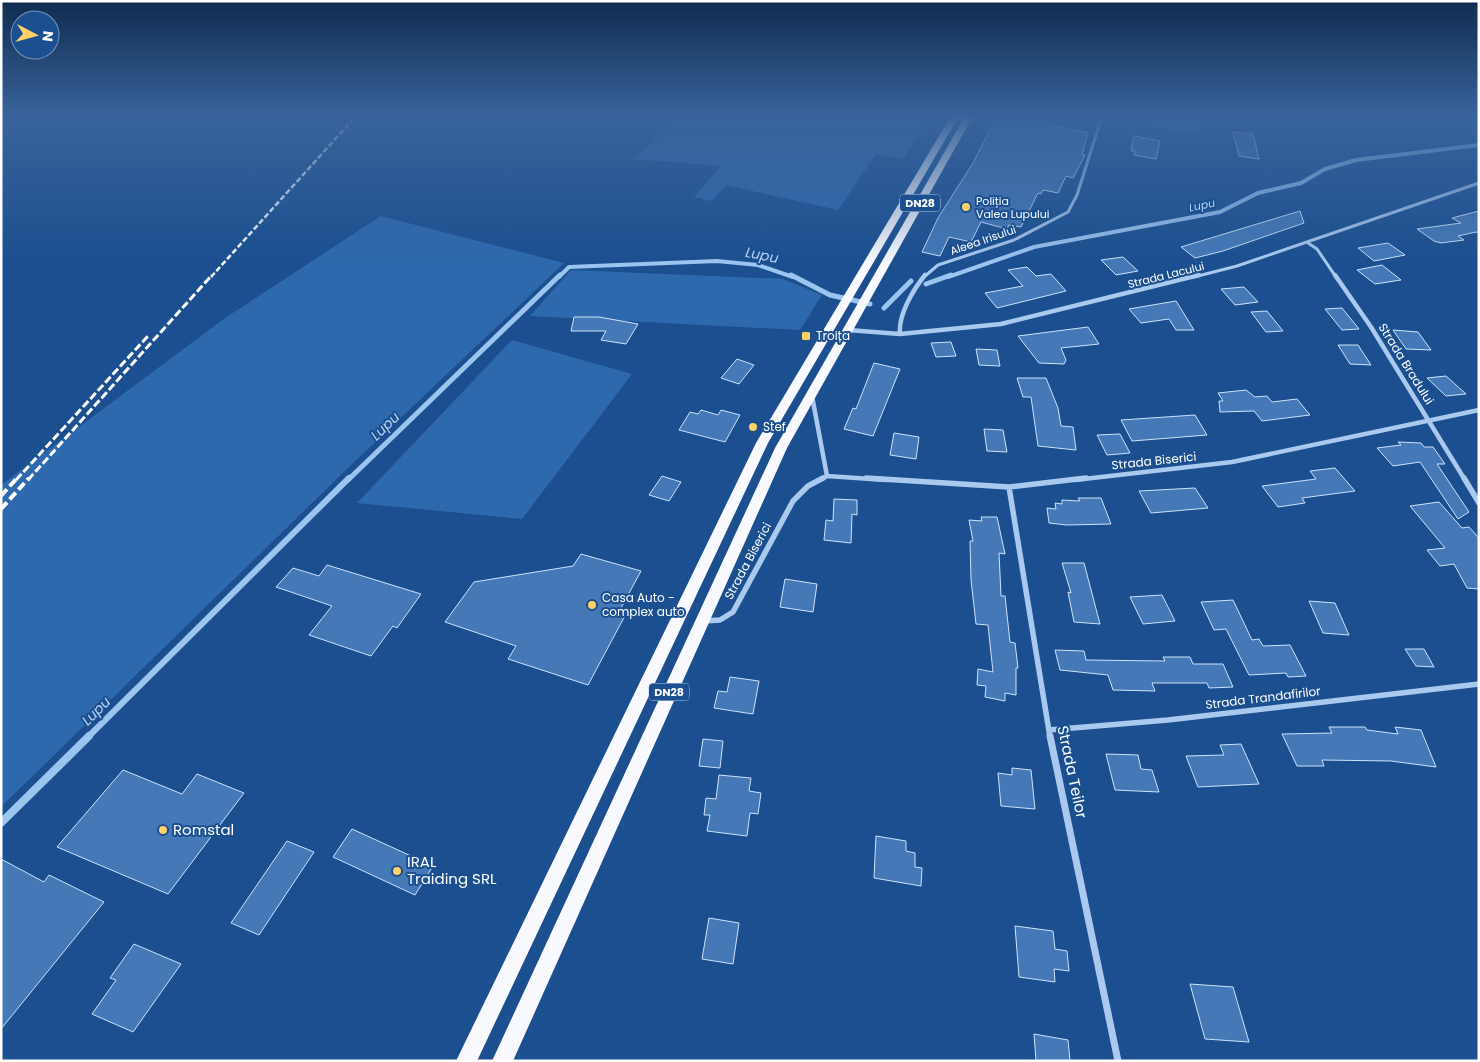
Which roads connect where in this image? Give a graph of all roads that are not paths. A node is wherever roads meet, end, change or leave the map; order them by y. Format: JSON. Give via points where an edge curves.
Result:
{"nodes":[{"id":1,"x":926,"y":166,"type":"edge"},
{"id":2,"x":941,"y":166,"type":"edge"},
{"id":3,"x":1087,"y":166,"type":"edge"},
{"id":4,"x":1479,"y":183,"type":"edge"},
{"id":5,"x":1308,"y":242,"type":"junction"},
{"id":6,"x":859,"y":309,"type":"joint"},
{"id":7,"x":847,"y":330,"type":"junction"},
{"id":8,"x":900,"y":334,"type":"junction"},
{"id":9,"x":811,"y":393,"type":"junction"},
{"id":10,"x":1479,"y":410,"type":"edge"},
{"id":11,"x":1430,"y":420,"type":"junction"},
{"id":12,"x":827,"y":476,"type":"junction"},
{"id":13,"x":1009,"y":488,"type":"junction"},
{"id":14,"x":1479,"y":503,"type":"edge"},
{"id":15,"x":700,"y":621,"type":"junction"},
{"id":16,"x":1479,"y":684,"type":"edge"},
{"id":17,"x":1049,"y":730,"type":"junction"},
{"id":18,"x":466,"y":1061,"type":"edge"},
{"id":19,"x":502,"y":1061,"type":"edge"},
{"id":20,"x":1118,"y":1061,"type":"edge"}],
"edges":[{"from":1,"to":18,"type":"highway","number":"DN28","via":[[798,377],[758,451]]},
{"from":2,"to":6,"type":"highway","number":"DN28"},
{"from":3,"to":8,"type":"street","name":"Aleea Irisului","via":[[1078,195],[1068,212],[1014,240],[928,270],[920,278],[898,325]]},
{"from":4,"to":5,"type":"street","name":"Strada Lacului"},
{"from":5,"to":8,"type":"street","name":"Strada Lacului","via":[[1237,266],[1001,324]]},
{"from":5,"to":11,"type":"street","name":"Strada Bradului","via":[[1317,249],[1371,327]]},
{"from":6,"to":7,"type":"highway","number":"DN28"},
{"from":7,"to":8,"type":"street","name":"Strada Lacului"},
{"from":7,"to":9,"type":"highway","number":"DN28"},
{"from":9,"to":12,"type":"street"},
{"from":9,"to":15,"type":"highway","number":"DN28","via":[[777,457]]},
{"from":10,"to":11,"type":"street","name":"Strada Biserici"},
{"from":11,"to":13,"type":"street","name":"Strada Biserici","via":[[1232,462]]},
{"from":11,"to":14,"type":"street","name":"Strada Bradului"},
{"from":12,"to":13,"type":"street","name":"Strada Biserici"},
{"from":12,"to":15,"type":"street","name":"Strada Biserici","via":[[808,486],[793,501],[733,612],[720,620]]},
{"from":13,"to":17,"type":"street","name":"Strada Teilor"},
{"from":15,"to":19,"type":"highway","number":"DN28"},
{"from":16,"to":17,"type":"street","name":"Strada Trandafirilor","via":[[1168,720]]},
{"from":17,"to":20,"type":"street","name":"Strada Teilor"}]}
